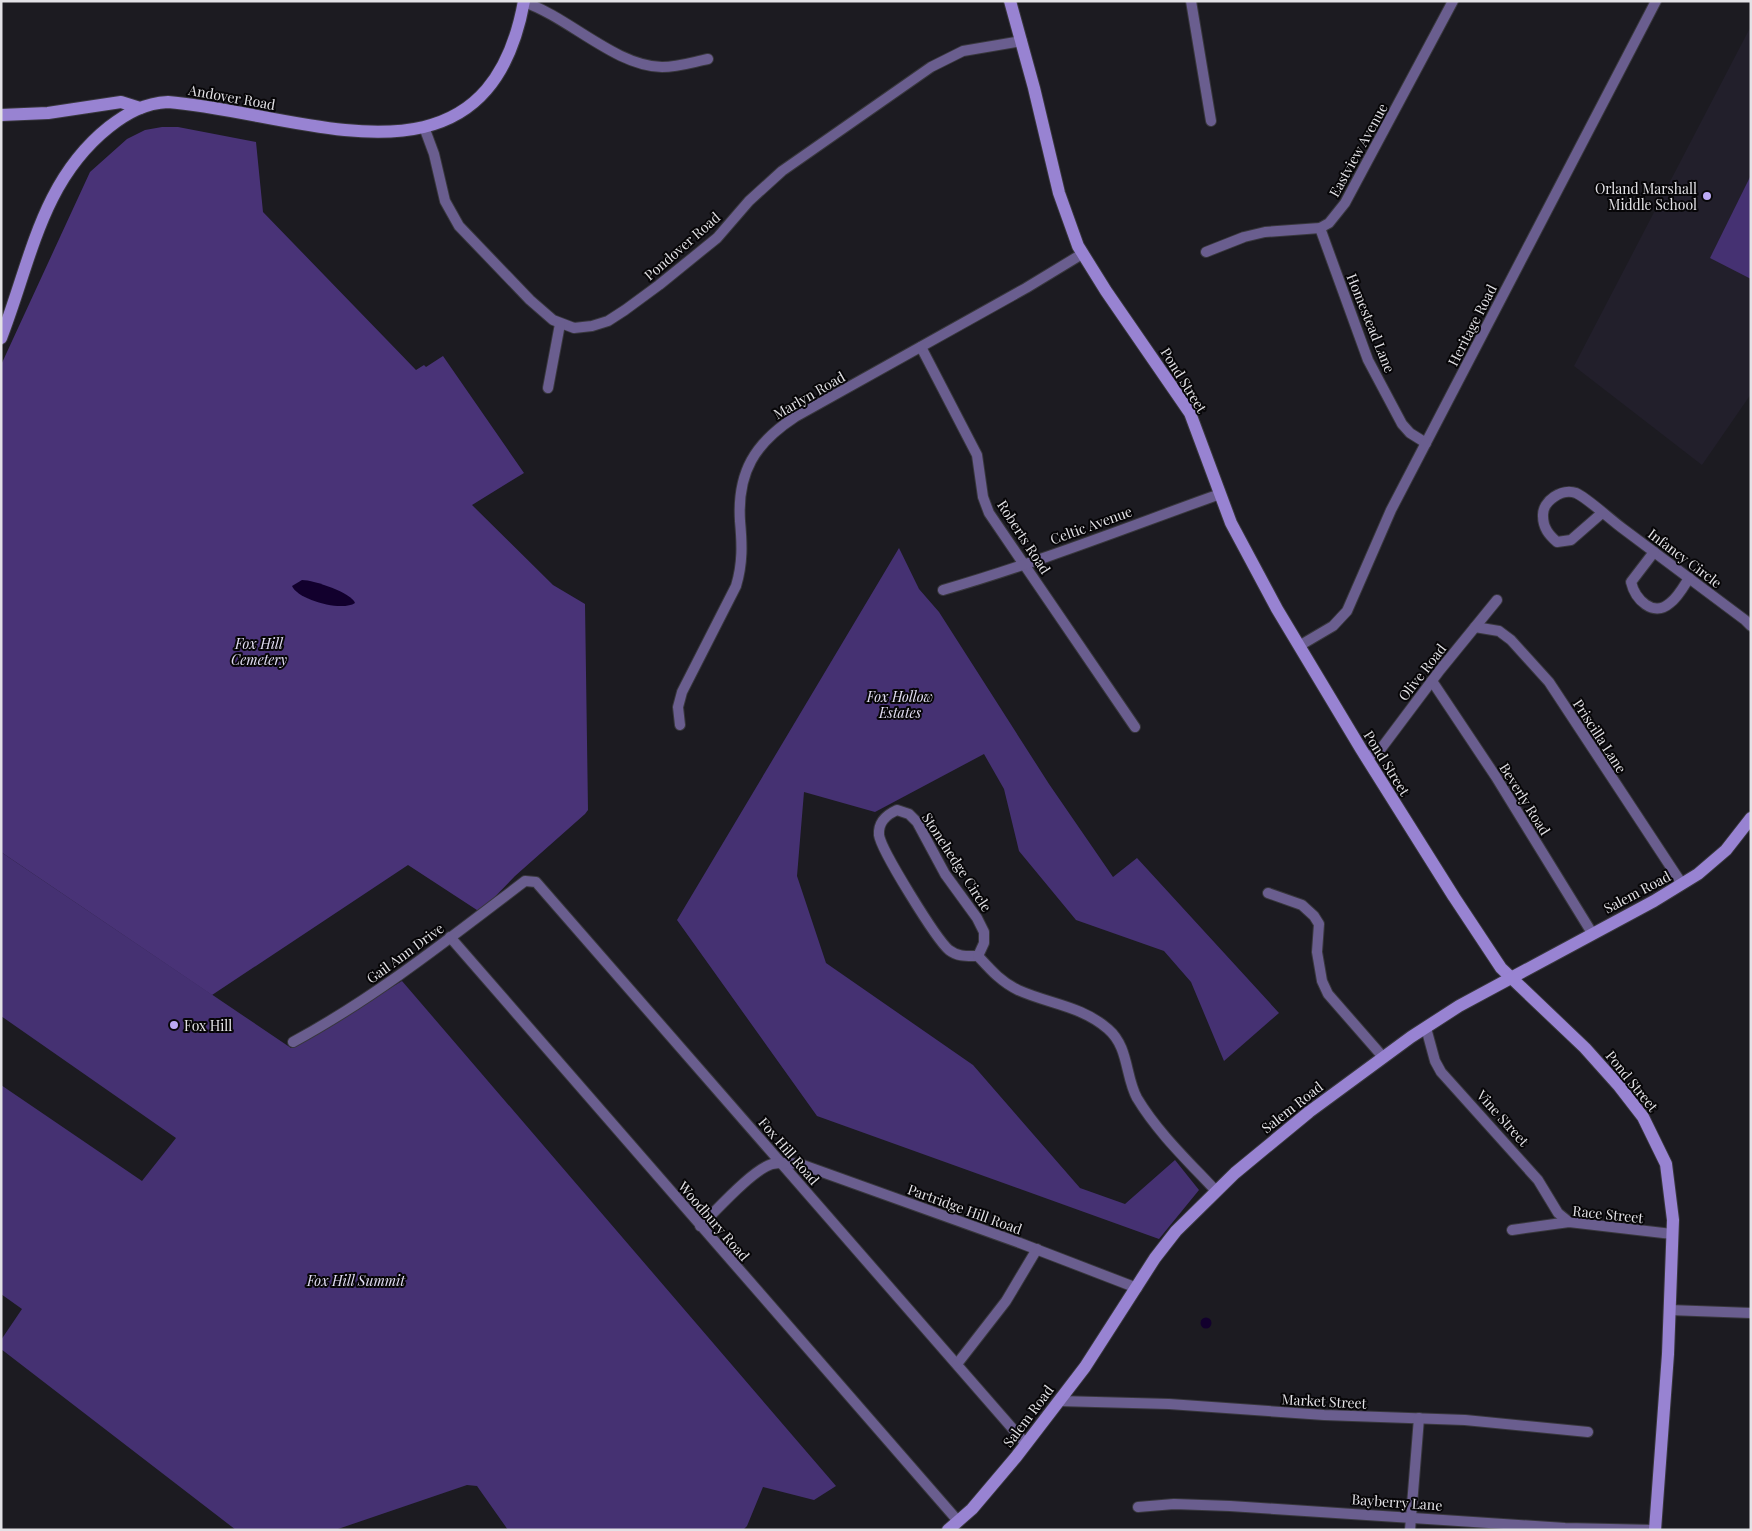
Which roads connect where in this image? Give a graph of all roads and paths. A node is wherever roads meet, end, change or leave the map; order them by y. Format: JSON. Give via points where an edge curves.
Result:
{"nodes":[{"id":1,"x":1010,"y":1,"type":"edge"},
{"id":2,"x":1191,"y":1,"type":"edge"},
{"id":3,"x":1453,"y":1,"type":"edge"},
{"id":4,"x":1656,"y":1,"type":"edge"},
{"id":5,"x":524,"y":2,"type":"edge"},
{"id":6,"x":1022,"y":41,"type":"junction"},
{"id":7,"x":708,"y":59,"type":"dead end"},
{"id":8,"x":140,"y":108,"type":"junction"},
{"id":9,"x":1,"y":115,"type":"edge"},
{"id":10,"x":1210,"y":121,"type":"dead end"},
{"id":11,"x":424,"y":127,"type":"junction"},
{"id":12,"x":1320,"y":228,"type":"junction"},
{"id":13,"x":1206,"y":252,"type":"dead end"},
{"id":14,"x":1082,"y":254,"type":"junction"},
{"id":15,"x":560,"y":324,"type":"junction"},
{"id":16,"x":1,"y":338,"type":"edge"},
{"id":17,"x":921,"y":347,"type":"junction"},
{"id":18,"x":548,"y":388,"type":"dead end"},
{"id":19,"x":1426,"y":444,"type":"junction"},
{"id":20,"x":1220,"y":494,"type":"junction"},
{"id":21,"x":1602,"y":513,"type":"junction"},
{"id":22,"x":1654,"y":552,"type":"junction"},
{"id":23,"x":1024,"y":565,"type":"junction"},
{"id":24,"x":1689,"y":578,"type":"junction"},
{"id":25,"x":943,"y":590,"type":"dead end"},
{"id":26,"x":1498,"y":600,"type":"dead end"},
{"id":27,"x":1751,"y":626,"type":"edge"},
{"id":28,"x":1475,"y":628,"type":"junction"},
{"id":29,"x":1299,"y":646,"type":"junction"},
{"id":30,"x":1432,"y":681,"type":"junction"},
{"id":31,"x":680,"y":725,"type":"dead end"},
{"id":32,"x":1135,"y":727,"type":"dead end"},
{"id":33,"x":1366,"y":758,"type":"junction"},
{"id":34,"x":1751,"y":818,"type":"edge"},
{"id":35,"x":530,"y":880,"type":"joint"},
{"id":36,"x":1682,"y":884,"type":"junction"},
{"id":37,"x":1268,"y":893,"type":"dead end"},
{"id":38,"x":1592,"y":933,"type":"junction"},
{"id":39,"x":450,"y":937,"type":"junction"},
{"id":40,"x":978,"y":956,"type":"junction"},
{"id":41,"x":1511,"y":977,"type":"junction"},
{"id":42,"x":1426,"y":1028,"type":"junction"},
{"id":43,"x":293,"y":1042,"type":"dead end"},
{"id":44,"x":1383,"y":1057,"type":"junction"},
{"id":45,"x":782,"y":1163,"type":"junction"},
{"id":46,"x":1216,"y":1191,"type":"junction"},
{"id":47,"x":1569,"y":1222,"type":"junction"},
{"id":48,"x":700,"y":1226,"type":"junction"},
{"id":49,"x":1512,"y":1230,"type":"dead end"},
{"id":50,"x":1672,"y":1234,"type":"junction"},
{"id":51,"x":1037,"y":1249,"type":"junction"},
{"id":52,"x":1137,"y":1288,"type":"junction"},
{"id":53,"x":1669,"y":1310,"type":"junction"},
{"id":54,"x":1751,"y":1313,"type":"edge"},
{"id":55,"x":957,"y":1364,"type":"junction"},
{"id":56,"x":1058,"y":1401,"type":"junction"},
{"id":57,"x":1419,"y":1418,"type":"junction"},
{"id":58,"x":1588,"y":1432,"type":"dead end"},
{"id":59,"x":1026,"y":1444,"type":"junction"},
{"id":60,"x":1138,"y":1507,"type":"dead end"},
{"id":61,"x":1410,"y":1516,"type":"junction"},
{"id":62,"x":958,"y":1521,"type":"junction"},
{"id":63,"x":948,"y":1530,"type":"edge"},
{"id":64,"x":1410,"y":1530,"type":"edge"},
{"id":65,"x":1655,"y":1530,"type":"edge"}],
"edges":[{"from":1,"to":6,"type":"street","name":"Pond Street"},
{"from":2,"to":10,"type":"street"},
{"from":3,"to":12,"type":"street","name":"Eastview Avenue","via":[[1345,203],[1329,223]]},
{"from":4,"to":19,"type":"street","name":"Heritage Road"},
{"from":5,"to":7,"type":"street","via":[[546,10],[621,56],[637,62],[670,66]]},
{"from":5,"to":11,"type":"street","name":"Andover Road","via":[[511,54],[497,78],[462,110]]},
{"from":6,"to":14,"type":"street","name":"Pond Street","via":[[1059,193]]},
{"from":6,"to":15,"type":"street","name":"Pondover Road","via":[[969,50],[939,62],[782,171],[709,245],[625,310],[592,326],[574,328]]},
{"from":8,"to":9,"type":"street","via":[[121,102],[48,113]]},
{"from":8,"to":11,"type":"street","name":"Andover Road","via":[[161,102],[183,103],[358,132],[387,133]]},
{"from":8,"to":16,"type":"street","name":"Andover Road","via":[[102,133],[65,173],[39,228]]},
{"from":11,"to":15,"type":"street","via":[[434,154],[441,189],[454,220],[477,248],[530,300]]},
{"from":12,"to":13,"type":"street","via":[[1265,232]]},
{"from":12,"to":19,"type":"street","name":"Homestead Lane","via":[[1368,360],[1402,424]]},
{"from":14,"to":17,"type":"street","name":"Marlyn Road"},
{"from":14,"to":20,"type":"street","name":"Pond Street","via":[[1190,413]]},
{"from":15,"to":18,"type":"street"},
{"from":17,"to":23,"type":"street","name":"Roberts Road","via":[[976,455],[989,513]]},
{"from":17,"to":31,"type":"street","name":"Marlyn Road","via":[[795,417],[768,436],[757,450],[740,496],[740,574],[682,692],[678,707]]},
{"from":19,"to":29,"type":"street","name":"Heritage Road","via":[[1391,510],[1347,612],[1333,626]]},
{"from":20,"to":23,"type":"street","name":"Celtic Avenue"},
{"from":20,"to":29,"type":"street","name":"Pond Street","via":[[1246,553]]},
{"from":21,"to":21,"type":"street","name":"Infancy Circle","via":[[1572,540],[1557,542],[1547,533],[1542,515],[1549,501],[1560,493],[1576,493]]},
{"from":21,"to":22,"type":"street","name":"Infancy Circle"},
{"from":22,"to":24,"type":"street","name":"Infancy Circle"},
{"from":22,"to":24,"type":"street","via":[[1631,582],[1642,603],[1663,608],[1675,599]]},
{"from":23,"to":25,"type":"street","name":"Celtic Avenue"},
{"from":23,"to":32,"type":"street","name":"Roberts Road"},
{"from":24,"to":27,"type":"street","name":"Infancy Circle"},
{"from":26,"to":28,"type":"street","name":"Olive Road"},
{"from":28,"to":30,"type":"street","name":"Olive Road"},
{"from":28,"to":36,"type":"street","name":"Priscilla Lane","via":[[1499,631],[1549,682]]},
{"from":29,"to":33,"type":"street","name":"Pond Street"},
{"from":30,"to":33,"type":"street","name":"Olive Road","via":[[1380,750]]},
{"from":30,"to":38,"type":"street","name":"Beverly Road","via":[[1496,777]]},
{"from":33,"to":41,"type":"street","name":"Pond Street","via":[[1454,898],[1501,968]]},
{"from":34,"to":36,"type":"street","name":"Salem Road","via":[[1726,850]]},
{"from":35,"to":39,"type":"street","name":"Gail Ann Drive"},
{"from":35,"to":45,"type":"street","name":"Fox Hill Road","via":[[536,882]]},
{"from":36,"to":38,"type":"street","name":"Salem Road"},
{"from":37,"to":44,"type":"street","via":[[1302,905],[1314,916],[1319,924],[1317,952],[1320,973],[1328,994]]},
{"from":38,"to":41,"type":"street","name":"Salem Road"},
{"from":39,"to":43,"type":"street","name":"Gail Ann Drive","via":[[347,1011]]},
{"from":39,"to":48,"type":"street","name":"Woodbury Road"},
{"from":40,"to":40,"type":"street","name":"Stonehedge Circle","via":[[962,956],[949,950],[910,897],[879,837],[880,823],[887,814],[897,810],[909,814],[917,822],[944,874],[980,925],[984,943]]},
{"from":40,"to":46,"type":"street","via":[[998,978],[1018,990],[1078,1009],[1110,1030],[1123,1051],[1136,1096],[1147,1114]]},
{"from":41,"to":42,"type":"street","name":"Salem Road"},
{"from":41,"to":50,"type":"street","name":"Pond Street","via":[[1585,1048],[1643,1117],[1666,1164]]},
{"from":42,"to":44,"type":"street","name":"Salem Road"},
{"from":42,"to":47,"type":"street","name":"Vine Street","via":[[1441,1072],[1538,1180],[1558,1213]]},
{"from":44,"to":46,"type":"street","name":"Salem Road","via":[[1275,1139]]},
{"from":45,"to":48,"type":"street","via":[[771,1165],[743,1184]]},
{"from":45,"to":51,"type":"street","name":"Partridge Hill Road","via":[[800,1164]]},
{"from":45,"to":55,"type":"street","name":"Fox Hill Road"},
{"from":46,"to":52,"type":"street","name":"Salem Road","via":[[1176,1231]]},
{"from":47,"to":49,"type":"street","name":"Race Street"},
{"from":47,"to":50,"type":"street","name":"Race Street"},
{"from":48,"to":62,"type":"street","name":"Woodbury Road"},
{"from":50,"to":53,"type":"street","name":"Pond Street"},
{"from":51,"to":52,"type":"street","name":"Partridge Hill Road"},
{"from":51,"to":55,"type":"street","via":[[1006,1301]]},
{"from":52,"to":56,"type":"street","name":"Salem Road","via":[[1085,1367]]},
{"from":53,"to":54,"type":"street"},
{"from":53,"to":65,"type":"street","name":"Pond Street"},
{"from":55,"to":59,"type":"street","name":"Fox Hill Road"},
{"from":56,"to":57,"type":"street","name":"Market Street"},
{"from":56,"to":59,"type":"street","name":"Salem Road"},
{"from":57,"to":58,"type":"street","name":"Market Street"},
{"from":57,"to":61,"type":"street"},
{"from":59,"to":62,"type":"street","name":"Salem Road"},
{"from":60,"to":61,"type":"street","name":"Bayberry Lane","via":[[1221,1505]]},
{"from":61,"to":64,"type":"street"},
{"from":61,"to":65,"type":"street","name":"Bayberry Lane","via":[[1565,1528]]},
{"from":62,"to":63,"type":"street","name":"Salem Road"}]}
